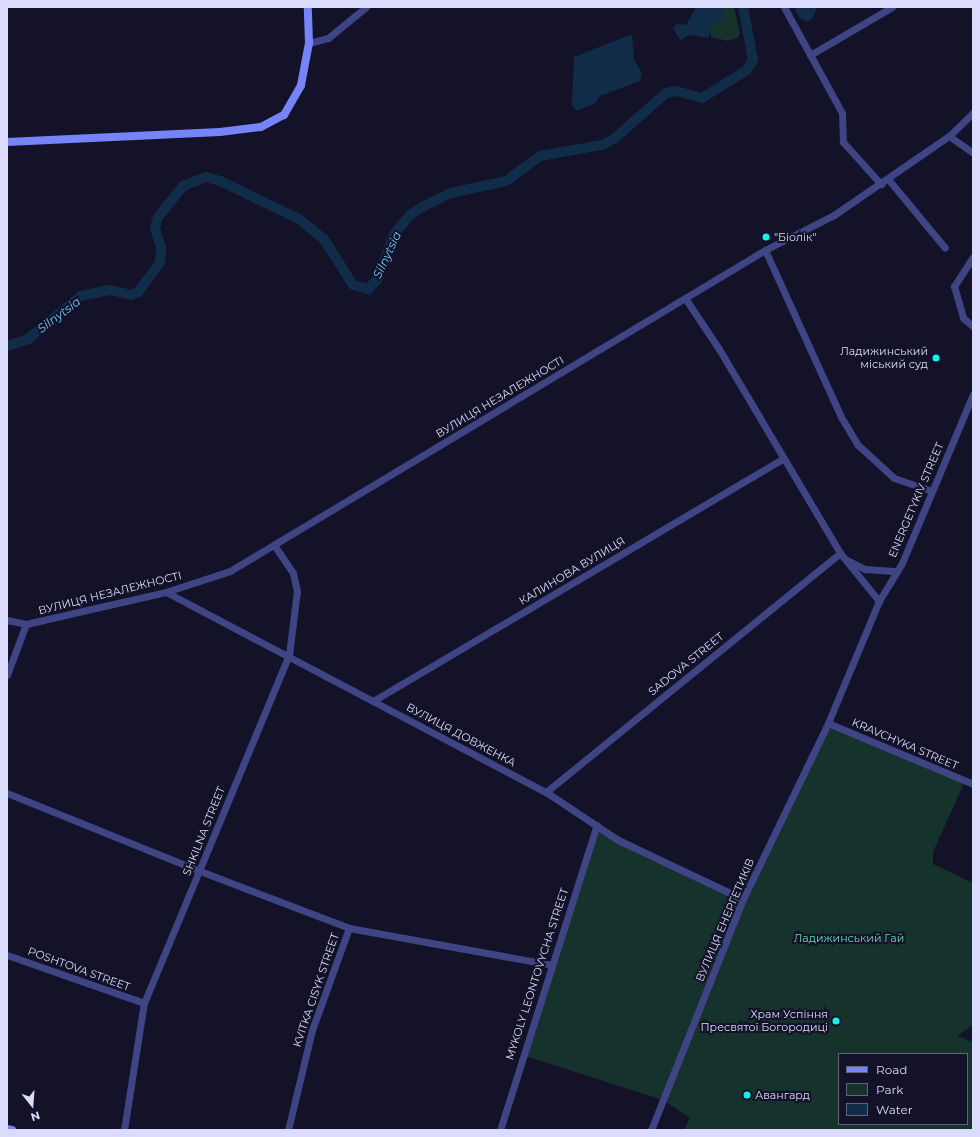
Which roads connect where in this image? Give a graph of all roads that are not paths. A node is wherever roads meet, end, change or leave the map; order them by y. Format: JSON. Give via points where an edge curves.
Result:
{"nodes":[{"id":1,"x":308,"y":7,"type":"edge"},
{"id":2,"x":366,"y":7,"type":"edge"},
{"id":3,"x":784,"y":7,"type":"edge"},
{"id":4,"x":892,"y":7,"type":"edge"},
{"id":5,"x":309,"y":44,"type":"junction"},
{"id":6,"x":810,"y":56,"type":"junction"},
{"id":7,"x":973,"y":113,"type":"edge"},
{"id":8,"x":949,"y":136,"type":"junction"},
{"id":9,"x":7,"y":142,"type":"edge"},
{"id":10,"x":973,"y":153,"type":"edge"},
{"id":11,"x":888,"y":179,"type":"junction"},
{"id":12,"x":882,"y":184,"type":"junction"},
{"id":13,"x":945,"y":248,"type":"dead end"},
{"id":14,"x":765,"y":250,"type":"junction"},
{"id":15,"x":973,"y":257,"type":"edge"},
{"id":16,"x":685,"y":298,"type":"junction"},
{"id":17,"x":973,"y":326,"type":"edge"},
{"id":18,"x":973,"y":394,"type":"edge"},
{"id":19,"x":783,"y":459,"type":"junction"},
{"id":20,"x":932,"y":491,"type":"junction"},
{"id":21,"x":275,"y":546,"type":"junction"},
{"id":22,"x":842,"y":556,"type":"junction"},
{"id":23,"x":896,"y":571,"type":"junction"},
{"id":24,"x":166,"y":592,"type":"junction"},
{"id":25,"x":879,"y":601,"type":"junction"},
{"id":26,"x":7,"y":620,"type":"edge"},
{"id":27,"x":26,"y":624,"type":"junction"},
{"id":28,"x":289,"y":655,"type":"junction"},
{"id":29,"x":7,"y":675,"type":"edge"},
{"id":30,"x":373,"y":701,"type":"junction"},
{"id":31,"x":828,"y":723,"type":"junction"},
{"id":32,"x":973,"y":784,"type":"edge"},
{"id":33,"x":546,"y":792,"type":"junction"},
{"id":34,"x":7,"y":793,"type":"edge"},
{"id":35,"x":597,"y":826,"type":"junction"},
{"id":36,"x":200,"y":871,"type":"junction"},
{"id":37,"x":743,"y":899,"type":"junction"},
{"id":38,"x":349,"y":928,"type":"junction"},
{"id":39,"x":7,"y":955,"type":"edge"},
{"id":40,"x":552,"y":965,"type":"junction"},
{"id":41,"x":144,"y":1004,"type":"junction"},
{"id":42,"x":7,"y":1129,"type":"edge"},
{"id":43,"x":12,"y":1130,"type":"edge"},
{"id":44,"x":124,"y":1130,"type":"edge"},
{"id":45,"x":288,"y":1130,"type":"edge"},
{"id":46,"x":500,"y":1130,"type":"edge"},
{"id":47,"x":651,"y":1130,"type":"edge"}],
"edges":[{"from":1,"to":5,"type":"street"},
{"from":2,"to":5,"type":"street","via":[[328,38]]},
{"from":3,"to":6,"type":"street"},
{"from":4,"to":6,"type":"street"},
{"from":5,"to":9,"type":"street","via":[[301,85],[294,103],[284,115],[261,127],[212,133]]},
{"from":6,"to":12,"type":"street","via":[[842,112],[843,142]]},
{"from":7,"to":8,"type":"street","name":"ВУЛИЦЯ НЕЗАЛЕЖНОСТІ"},
{"from":8,"to":10,"type":"street"},
{"from":8,"to":11,"type":"street","name":"ВУЛИЦЯ НЕЗАЛЕЖНОСТІ"},
{"from":11,"to":12,"type":"street","name":"ВУЛИЦЯ НЕЗАЛЕЖНОСТІ"},
{"from":11,"to":13,"type":"street"},
{"from":12,"to":14,"type":"street","name":"ВУЛИЦЯ НЕЗАЛЕЖНОСТІ","via":[[834,215]]},
{"from":14,"to":16,"type":"street","name":"ВУЛИЦЯ НЕЗАЛЕЖНОСТІ"},
{"from":14,"to":20,"type":"street","via":[[841,417],[858,445],[894,478]]},
{"from":15,"to":17,"type":"street","via":[[954,286],[963,318]]},
{"from":16,"to":19,"type":"street","via":[[719,348]]},
{"from":16,"to":21,"type":"street","name":"ВУЛИЦЯ НЕЗАЛЕЖНОСТІ"},
{"from":18,"to":20,"type":"street","name":"ENERGETYKIV STREET"},
{"from":19,"to":22,"type":"street"},
{"from":19,"to":30,"type":"street","name":"КАЛИНОВА ВУЛИЦЯ"},
{"from":20,"to":23,"type":"street","name":"ENERGETYKIV STREET"},
{"from":21,"to":24,"type":"street","name":"ВУЛИЦЯ НЕЗАЛЕЖНОСТІ","via":[[230,571]]},
{"from":21,"to":28,"type":"street","name":"SHKILNA STREET","via":[[293,573],[297,591]]},
{"from":22,"to":23,"type":"street","via":[[865,569]]},
{"from":22,"to":25,"type":"street"},
{"from":22,"to":33,"type":"street","name":"SADOVA STREET"},
{"from":23,"to":25,"type":"street","name":"ENERGETYKIV STREET"},
{"from":24,"to":27,"type":"street","name":"ВУЛИЦЯ НЕЗАЛЕЖНОСТІ"},
{"from":24,"to":28,"type":"street","name":"ВУЛИЦЯ ДОВЖЕНКА"},
{"from":25,"to":31,"type":"street","name":"ENERGETYKIV STREET"},
{"from":26,"to":27,"type":"street","name":"ВУЛИЦЯ НЕЗАЛЕЖНОСТІ"},
{"from":27,"to":29,"type":"street"},
{"from":28,"to":30,"type":"street","name":"ВУЛИЦЯ ДОВЖЕНКА"},
{"from":28,"to":36,"type":"street","name":"SHKILNA STREET"},
{"from":30,"to":33,"type":"street","name":"ВУЛИЦЯ ДОВЖЕНКА"},
{"from":31,"to":32,"type":"street","name":"KRAVCHYKA STREET"},
{"from":31,"to":37,"type":"street","name":"ВУЛИЦЯ ЕНЕРГЕТИКІВ"},
{"from":33,"to":35,"type":"street","name":"ВУЛИЦЯ ДОВЖЕНКА"},
{"from":34,"to":36,"type":"street"},
{"from":35,"to":37,"type":"street","name":"ВУЛИЦЯ ДОВЖЕНКА","via":[[618,840]]},
{"from":35,"to":40,"type":"street","name":"MYKOLY LEONTOVYCHA STREET"},
{"from":36,"to":38,"type":"street"},
{"from":36,"to":41,"type":"street","name":"SHKILNA STREET"},
{"from":37,"to":47,"type":"street","name":"ВУЛИЦЯ ЕНЕРГЕТИКІВ"},
{"from":38,"to":40,"type":"street"},
{"from":38,"to":45,"type":"street","name":"KVITKA CISYK STREET","via":[[312,1030]]},
{"from":39,"to":41,"type":"street","name":"POSHTOVA STREET"},
{"from":40,"to":46,"type":"street","name":"MYKOLY LEONTOVYCHA STREET"},
{"from":41,"to":44,"type":"street","name":"SHKILNA STREET"},
{"from":42,"to":43,"type":"street"}]}
